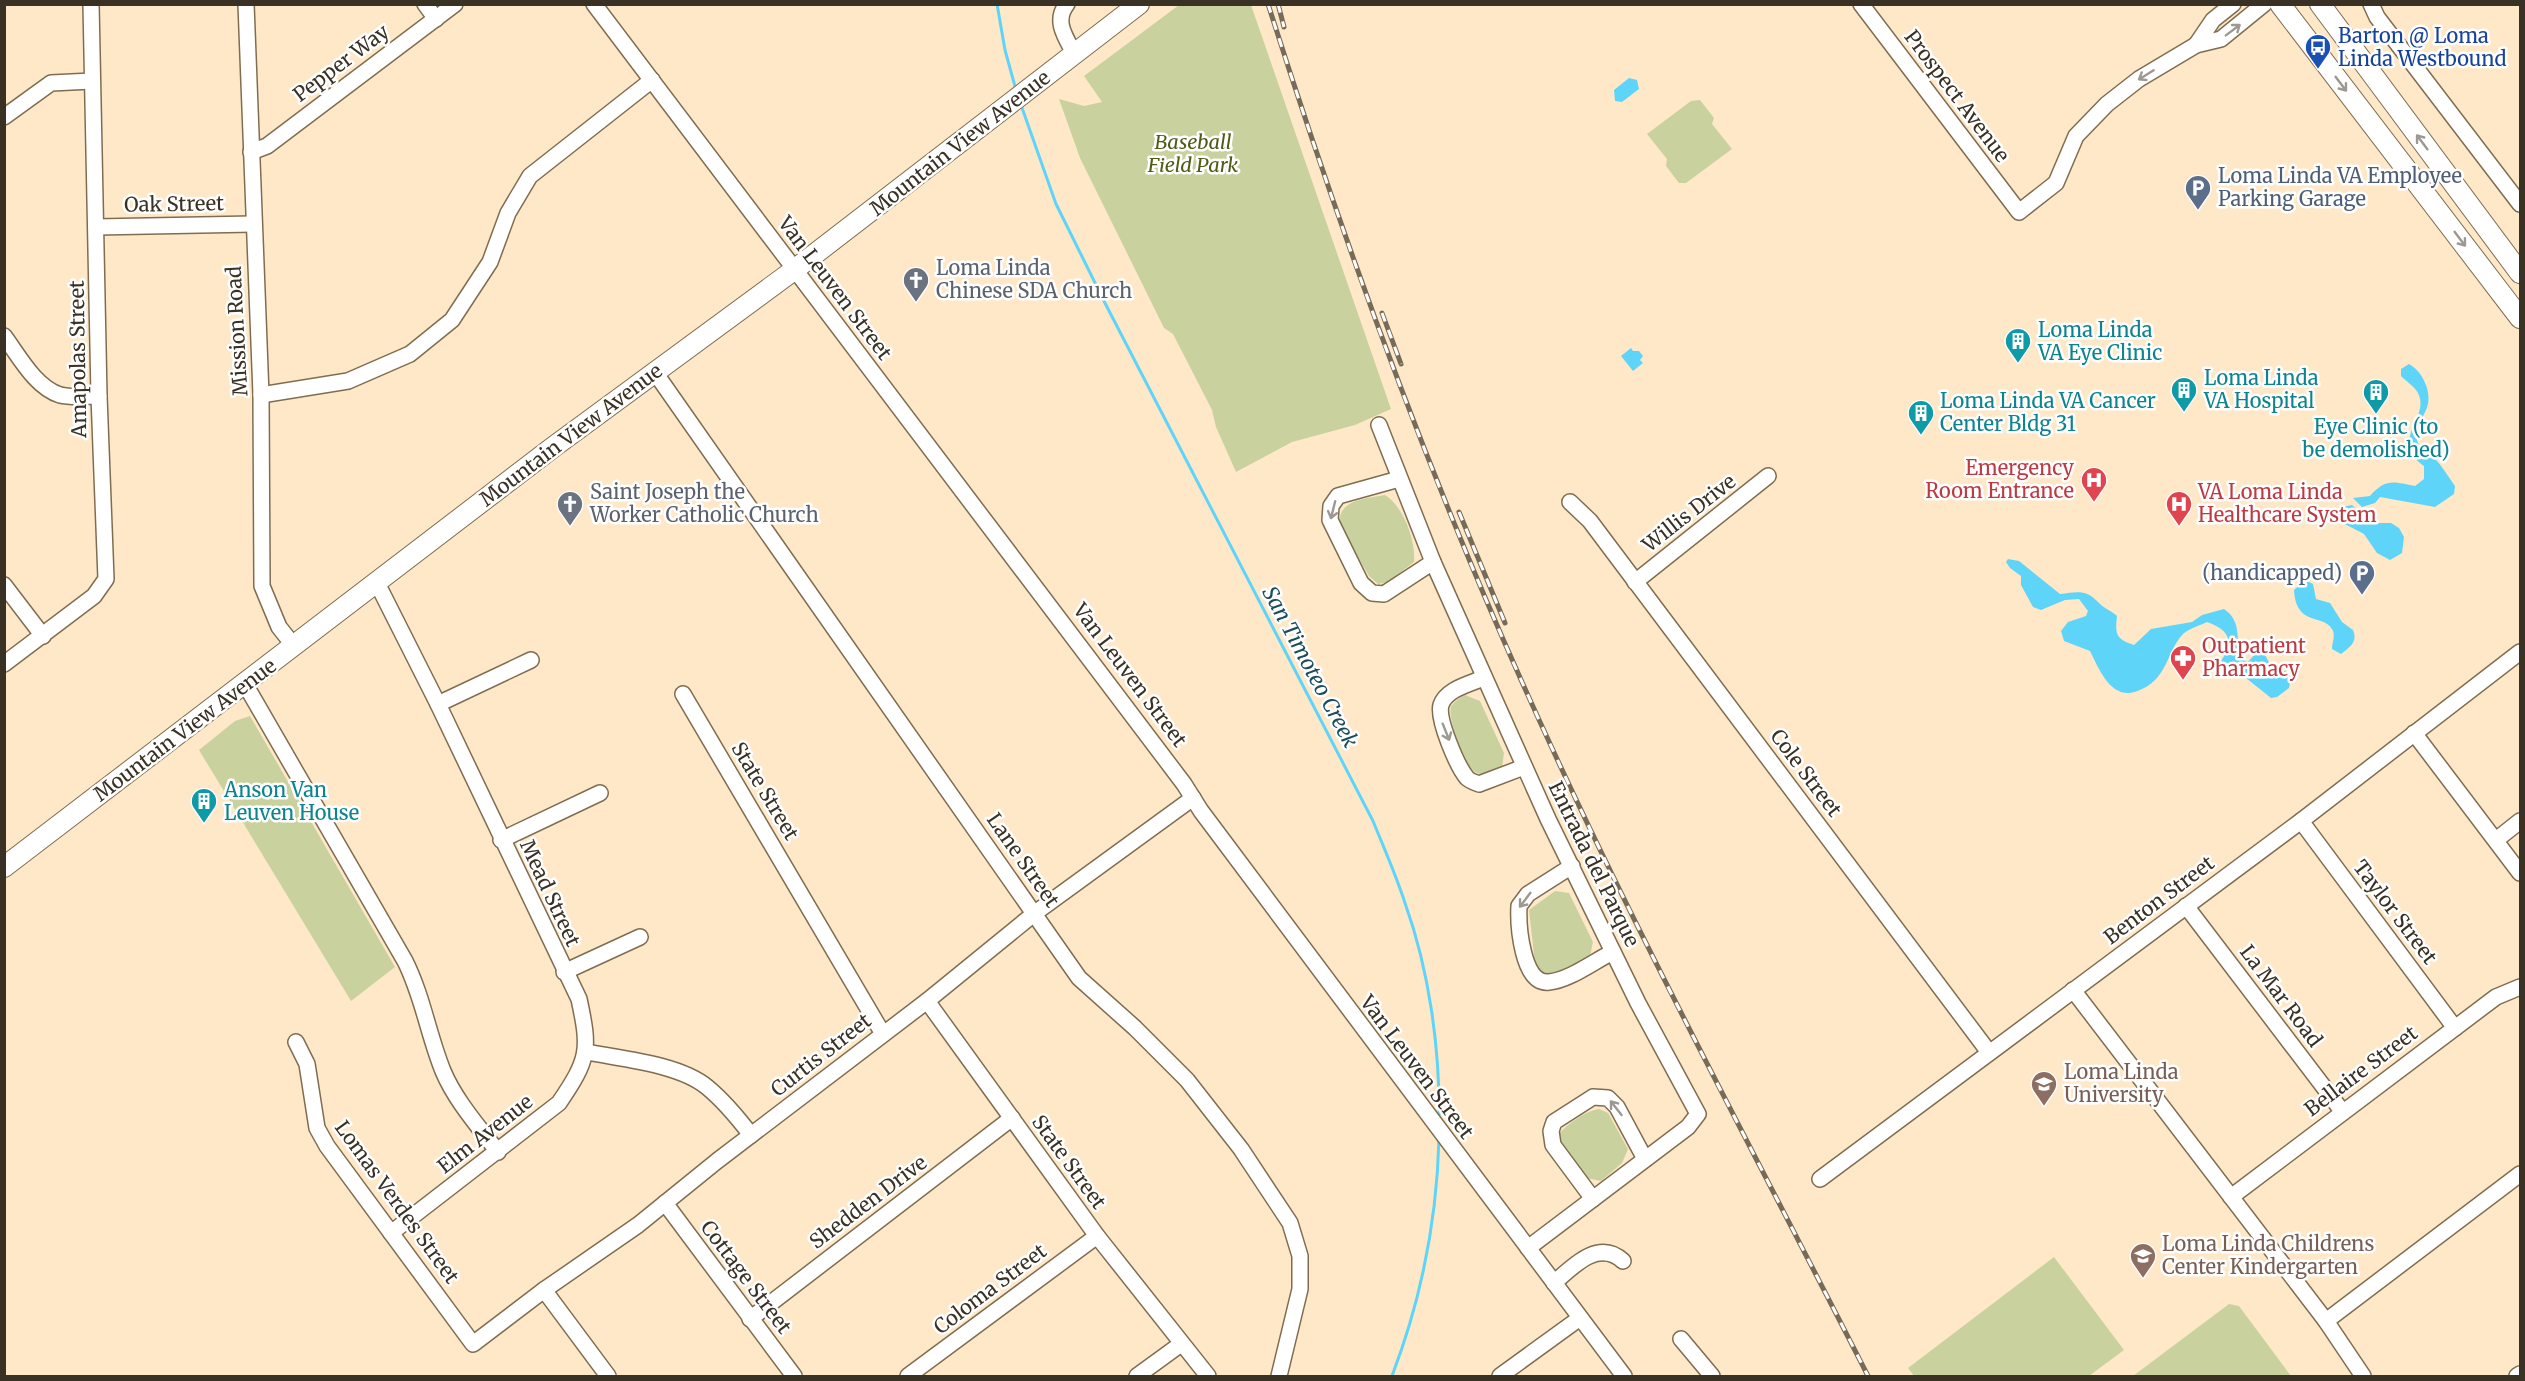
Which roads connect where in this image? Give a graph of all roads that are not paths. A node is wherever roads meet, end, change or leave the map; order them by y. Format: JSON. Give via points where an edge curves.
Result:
{"nodes":[{"id":1,"x":91,"y":4,"type":"edge"},
{"id":2,"x":246,"y":4,"type":"edge"},
{"id":3,"x":425,"y":4,"type":"edge"},
{"id":4,"x":455,"y":4,"type":"edge"},
{"id":5,"x":594,"y":4,"type":"edge"},
{"id":6,"x":1067,"y":4,"type":"edge"},
{"id":7,"x":1139,"y":4,"type":"edge"},
{"id":8,"x":1861,"y":4,"type":"edge"},
{"id":9,"x":2233,"y":4,"type":"edge"},
{"id":10,"x":2265,"y":4,"type":"edge"},
{"id":11,"x":2280,"y":4,"type":"edge"},
{"id":12,"x":2320,"y":4,"type":"edge"},
{"id":13,"x":2371,"y":4,"type":"edge"},
{"id":14,"x":436,"y":19,"type":"junction"},
{"id":15,"x":2196,"y":45,"type":"junction"},
{"id":16,"x":1075,"y":55,"type":"junction"},
{"id":17,"x":652,"y":80,"type":"junction"},
{"id":18,"x":92,"y":81,"type":"junction"},
{"id":19,"x":4,"y":117,"type":"edge"},
{"id":20,"x":251,"y":152,"type":"junction"},
{"id":21,"x":2520,"y":204,"type":"edge"},
{"id":22,"x":253,"y":224,"type":"junction"},
{"id":23,"x":96,"y":227,"type":"junction"},
{"id":24,"x":794,"y":270,"type":"junction"},
{"id":25,"x":2520,"y":273,"type":"edge"},
{"id":26,"x":2520,"y":318,"type":"edge"},
{"id":27,"x":4,"y":336,"type":"edge"},
{"id":28,"x":654,"y":371,"type":"junction"},
{"id":29,"x":261,"y":394,"type":"junction"},
{"id":30,"x":99,"y":396,"type":"junction"},
{"id":31,"x":1379,"y":425,"type":"dead end"},
{"id":32,"x":1768,"y":476,"type":"dead end"},
{"id":33,"x":1400,"y":479,"type":"junction"},
{"id":34,"x":1570,"y":502,"type":"dead end"},
{"id":35,"x":1432,"y":562,"type":"junction"},
{"id":36,"x":1635,"y":582,"type":"junction"},
{"id":37,"x":377,"y":583,"type":"junction"},
{"id":38,"x":4,"y":585,"type":"edge"},
{"id":39,"x":43,"y":636,"type":"junction"},
{"id":40,"x":294,"y":646,"type":"junction"},
{"id":41,"x":2520,"y":652,"type":"edge"},
{"id":42,"x":531,"y":660,"type":"dead end"},
{"id":43,"x":4,"y":664,"type":"edge"},
{"id":44,"x":1483,"y":678,"type":"junction"},
{"id":45,"x":245,"y":684,"type":"junction"},
{"id":46,"x":683,"y":694,"type":"dead end"},
{"id":47,"x":438,"y":704,"type":"junction"},
{"id":48,"x":2414,"y":733,"type":"junction"},
{"id":49,"x":1524,"y":767,"type":"junction"},
{"id":50,"x":600,"y":793,"type":"dead end"},
{"id":51,"x":1193,"y":798,"type":"junction"},
{"id":52,"x":2301,"y":820,"type":"junction"},
{"id":53,"x":2520,"y":821,"type":"edge"},
{"id":54,"x":501,"y":840,"type":"junction"},
{"id":55,"x":2496,"y":840,"type":"junction"},
{"id":56,"x":1572,"y":866,"type":"junction"},
{"id":57,"x":4,"y":867,"type":"edge"},
{"id":58,"x":2520,"y":873,"type":"edge"},
{"id":59,"x":2186,"y":906,"type":"junction"},
{"id":60,"x":1035,"y":913,"type":"junction"},
{"id":61,"x":640,"y":936,"type":"dead end"},
{"id":62,"x":1613,"y":952,"type":"junction"},
{"id":63,"x":564,"y":972,"type":"junction"},
{"id":64,"x":2520,"y":987,"type":"edge"},
{"id":65,"x":2073,"y":990,"type":"junction"},
{"id":66,"x":927,"y":1001,"type":"junction"},
{"id":67,"x":2455,"y":1028,"type":"junction"},
{"id":68,"x":883,"y":1034,"type":"junction"},
{"id":69,"x":297,"y":1042,"type":"dead end"},
{"id":70,"x":1988,"y":1051,"type":"junction"},
{"id":71,"x":587,"y":1052,"type":"junction"},
{"id":72,"x":2342,"y":1111,"type":"junction"},
{"id":73,"x":1012,"y":1118,"type":"junction"},
{"id":74,"x":752,"y":1135,"type":"junction"},
{"id":75,"x":498,"y":1152,"type":"junction"},
{"id":76,"x":1646,"y":1158,"type":"junction"},
{"id":77,"x":2520,"y":1174,"type":"edge"},
{"id":78,"x":1820,"y":1179,"type":"dead end"},
{"id":79,"x":2231,"y":1197,"type":"junction"},
{"id":80,"x":1593,"y":1199,"type":"junction"},
{"id":81,"x":665,"y":1203,"type":"junction"},
{"id":82,"x":391,"y":1233,"type":"junction"},
{"id":83,"x":1097,"y":1236,"type":"junction"},
{"id":84,"x":1528,"y":1248,"type":"junction"},
{"id":85,"x":1623,"y":1261,"type":"dead end"},
{"id":86,"x":1554,"y":1282,"type":"junction"},
{"id":87,"x":544,"y":1290,"type":"junction"},
{"id":88,"x":1580,"y":1318,"type":"junction"},
{"id":89,"x":750,"y":1319,"type":"junction"},
{"id":90,"x":2325,"y":1321,"type":"junction"},
{"id":91,"x":1681,"y":1339,"type":"dead end"},
{"id":92,"x":473,"y":1344,"type":"joint"},
{"id":93,"x":1181,"y":1344,"type":"junction"},
{"id":94,"x":608,"y":1377,"type":"edge"},
{"id":95,"x":794,"y":1377,"type":"edge"},
{"id":96,"x":908,"y":1377,"type":"edge"},
{"id":97,"x":1137,"y":1377,"type":"edge"},
{"id":98,"x":1208,"y":1377,"type":"edge"},
{"id":99,"x":1279,"y":1377,"type":"edge"},
{"id":100,"x":1500,"y":1377,"type":"edge"},
{"id":101,"x":1624,"y":1377,"type":"edge"},
{"id":102,"x":1712,"y":1377,"type":"edge"},
{"id":103,"x":2363,"y":1377,"type":"edge"}],
"edges":[{"from":1,"to":18,"type":"street","name":"Amapolas Street"},
{"from":2,"to":20,"type":"street","name":"Mission Road"},
{"from":3,"to":14,"type":"street"},
{"from":4,"to":14,"type":"street","name":"Pepper Way"},
{"from":5,"to":17,"type":"street","name":"Van Leuven Street"},
{"from":6,"to":16,"type":"street","via":[[1060,21]]},
{"from":7,"to":16,"type":"main road","name":"Mountain View Avenue"},
{"from":15,"to":8,"type":"street","name":"Prospect Avenue","one_way":true,"via":[[2139,79],[2107,104],[2076,136],[2056,183],[2019,212]]},
{"from":9,"to":15,"type":"street","via":[[2213,20]]},
{"from":15,"to":10,"type":"street","one_way":true,"via":[[2221,39]]},
{"from":11,"to":26,"type":"main road","one_way":true},
{"from":25,"to":12,"type":"main road","one_way":true},
{"from":13,"to":21,"type":"street"},
{"from":14,"to":20,"type":"street","name":"Pepper Way","via":[[267,146]]},
{"from":16,"to":24,"type":"main road","name":"Mountain View Avenue"},
{"from":17,"to":24,"type":"street","name":"Van Leuven Street"},
{"from":17,"to":29,"type":"street","via":[[530,176],[508,213],[490,262],[452,320],[410,354],[348,381]]},
{"from":18,"to":19,"type":"street","via":[[51,83]]},
{"from":18,"to":23,"type":"street","name":"Amapolas Street"},
{"from":20,"to":22,"type":"street","name":"Mission Road"},
{"from":22,"to":23,"type":"street","name":"Oak Street"},
{"from":22,"to":29,"type":"street","name":"Mission Road"},
{"from":23,"to":30,"type":"street","name":"Amapolas Street"},
{"from":24,"to":28,"type":"main road","name":"Mountain View Avenue"},
{"from":24,"to":51,"type":"street","name":"Van Leuven Street","via":[[1000,537]]},
{"from":27,"to":30,"type":"street","via":[[33,375],[51,390],[66,396]]},
{"from":28,"to":37,"type":"main road","name":"Mountain View Avenue"},
{"from":28,"to":60,"type":"street","name":"Lane Street"},
{"from":29,"to":40,"type":"street","name":"Mission Road","via":[[262,586],[279,627]]},
{"from":30,"to":39,"type":"street","name":"Amapolas Street","via":[[106,579],[94,596]]},
{"from":31,"to":33,"type":"street","name":"Entrada del Parque"},
{"from":32,"to":36,"type":"street","name":"Willis Drive"},
{"from":33,"to":35,"type":"street","name":"Entrada del Parque"},
{"from":33,"to":35,"type":"street","one_way":true,"via":[[1338,496],[1331,506],[1330,520],[1361,583],[1372,593],[1384,594]]},
{"from":34,"to":36,"type":"street","name":"Cole Street","via":[[1590,521]]},
{"from":35,"to":44,"type":"street","name":"Entrada del Parque"},
{"from":36,"to":70,"type":"street","name":"Cole Street"},
{"from":37,"to":40,"type":"main road","name":"Mountain View Avenue"},
{"from":37,"to":47,"type":"street","name":"Mead Street"},
{"from":38,"to":39,"type":"street"},
{"from":39,"to":43,"type":"street","name":"Amapolas Street"},
{"from":40,"to":45,"type":"main road","name":"Mountain View Avenue"},
{"from":41,"to":48,"type":"street","name":"Benton Street"},
{"from":42,"to":47,"type":"street"},
{"from":44,"to":49,"type":"street","name":"Entrada del Parque"},
{"from":44,"to":49,"type":"street","one_way":true,"via":[[1450,692],[1441,704],[1440,719],[1461,770],[1468,780],[1479,784]]},
{"from":45,"to":57,"type":"main road","name":"Mountain View Avenue"},
{"from":45,"to":75,"type":"street","via":[[405,961],[419,989],[444,1073]]},
{"from":46,"to":68,"type":"street","name":"State Street"},
{"from":47,"to":54,"type":"street","name":"Mead Street"},
{"from":48,"to":52,"type":"street","name":"Benton Street"},
{"from":48,"to":55,"type":"street"},
{"from":49,"to":56,"type":"street","name":"Entrada del Parque"},
{"from":50,"to":54,"type":"street"},
{"from":51,"to":60,"type":"street","name":"Curtis Street"},
{"from":51,"to":84,"type":"street","name":"Van Leuven Street"},
{"from":52,"to":59,"type":"street","name":"Benton Street"},
{"from":52,"to":67,"type":"street","name":"Taylor Street"},
{"from":53,"to":55,"type":"street"},
{"from":54,"to":63,"type":"street","name":"Mead Street"},
{"from":55,"to":58,"type":"street"},
{"from":56,"to":62,"type":"street","name":"Entrada del Parque"},
{"from":56,"to":62,"type":"street","one_way":true,"via":[[1528,894],[1519,906],[1529,969],[1547,982]]},
{"from":59,"to":65,"type":"street","name":"Benton Street"},
{"from":59,"to":72,"type":"street","name":"La Mar Road"},
{"from":60,"to":66,"type":"street","name":"Curtis Street"},
{"from":60,"to":99,"type":"street","name":"Lane Street","via":[[1079,978],[1187,1080],[1241,1149],[1290,1223],[1300,1256],[1300,1289]]},
{"from":61,"to":63,"type":"street"},
{"from":62,"to":76,"type":"street","name":"Entrada del Parque","via":[[1698,1114],[1688,1127]]},
{"from":63,"to":71,"type":"street","name":"Mead Street","via":[[579,999]]},
{"from":64,"to":67,"type":"street","name":"Bellaire Street","via":[[2496,997]]},
{"from":65,"to":70,"type":"street","name":"Benton Street"},
{"from":65,"to":79,"type":"street"},
{"from":66,"to":68,"type":"street","name":"Curtis Street"},
{"from":66,"to":73,"type":"street","name":"State Street"},
{"from":67,"to":72,"type":"street","name":"Bellaire Street"},
{"from":68,"to":74,"type":"street","name":"Curtis Street"},
{"from":69,"to":82,"type":"street","name":"Lomas Verdes Street","via":[[307,1064],[317,1128]]},
{"from":70,"to":78,"type":"street","name":"Benton Street"},
{"from":71,"to":74,"type":"street","via":[[682,1072],[706,1085]]},
{"from":71,"to":75,"type":"street","name":"Elm Avenue","via":[[559,1103]]},
{"from":72,"to":79,"type":"street","name":"Bellaire Street"},
{"from":73,"to":83,"type":"street","name":"State Street"},
{"from":73,"to":89,"type":"street","name":"Shedden Drive"},
{"from":74,"to":81,"type":"street","name":"Curtis Street"},
{"from":75,"to":82,"type":"street","name":"Elm Avenue"},
{"from":76,"to":80,"type":"street","name":"Entrada del Parque"},
{"from":76,"to":80,"type":"street","one_way":true,"via":[[1608,1098],[1593,1097],[1554,1122],[1553,1145]]},
{"from":77,"to":90,"type":"street"},
{"from":79,"to":90,"type":"street"},
{"from":80,"to":84,"type":"street","name":"Entrada del Parque"},
{"from":81,"to":87,"type":"street","name":"Curtis Street","via":[[602,1252]]},
{"from":81,"to":89,"type":"street","name":"Cottage Street"},
{"from":82,"to":92,"type":"street","name":"Lomas Verdes Street"},
{"from":83,"to":93,"type":"street","name":"State Street"},
{"from":83,"to":96,"type":"street","name":"Coloma Street"},
{"from":84,"to":86,"type":"street","name":"Van Leuven Street"},
{"from":85,"to":86,"type":"street","via":[[1614,1253],[1601,1251],[1587,1256]]},
{"from":86,"to":88,"type":"street","name":"Van Leuven Street"},
{"from":87,"to":92,"type":"street","name":"Curtis Street"},
{"from":87,"to":94,"type":"street"},
{"from":88,"to":100,"type":"street"},
{"from":88,"to":101,"type":"street","name":"Van Leuven Street"},
{"from":89,"to":95,"type":"street","name":"Cottage Street"},
{"from":90,"to":103,"type":"street"},
{"from":91,"to":102,"type":"street"},
{"from":93,"to":97,"type":"street"},
{"from":93,"to":98,"type":"street"}]}
